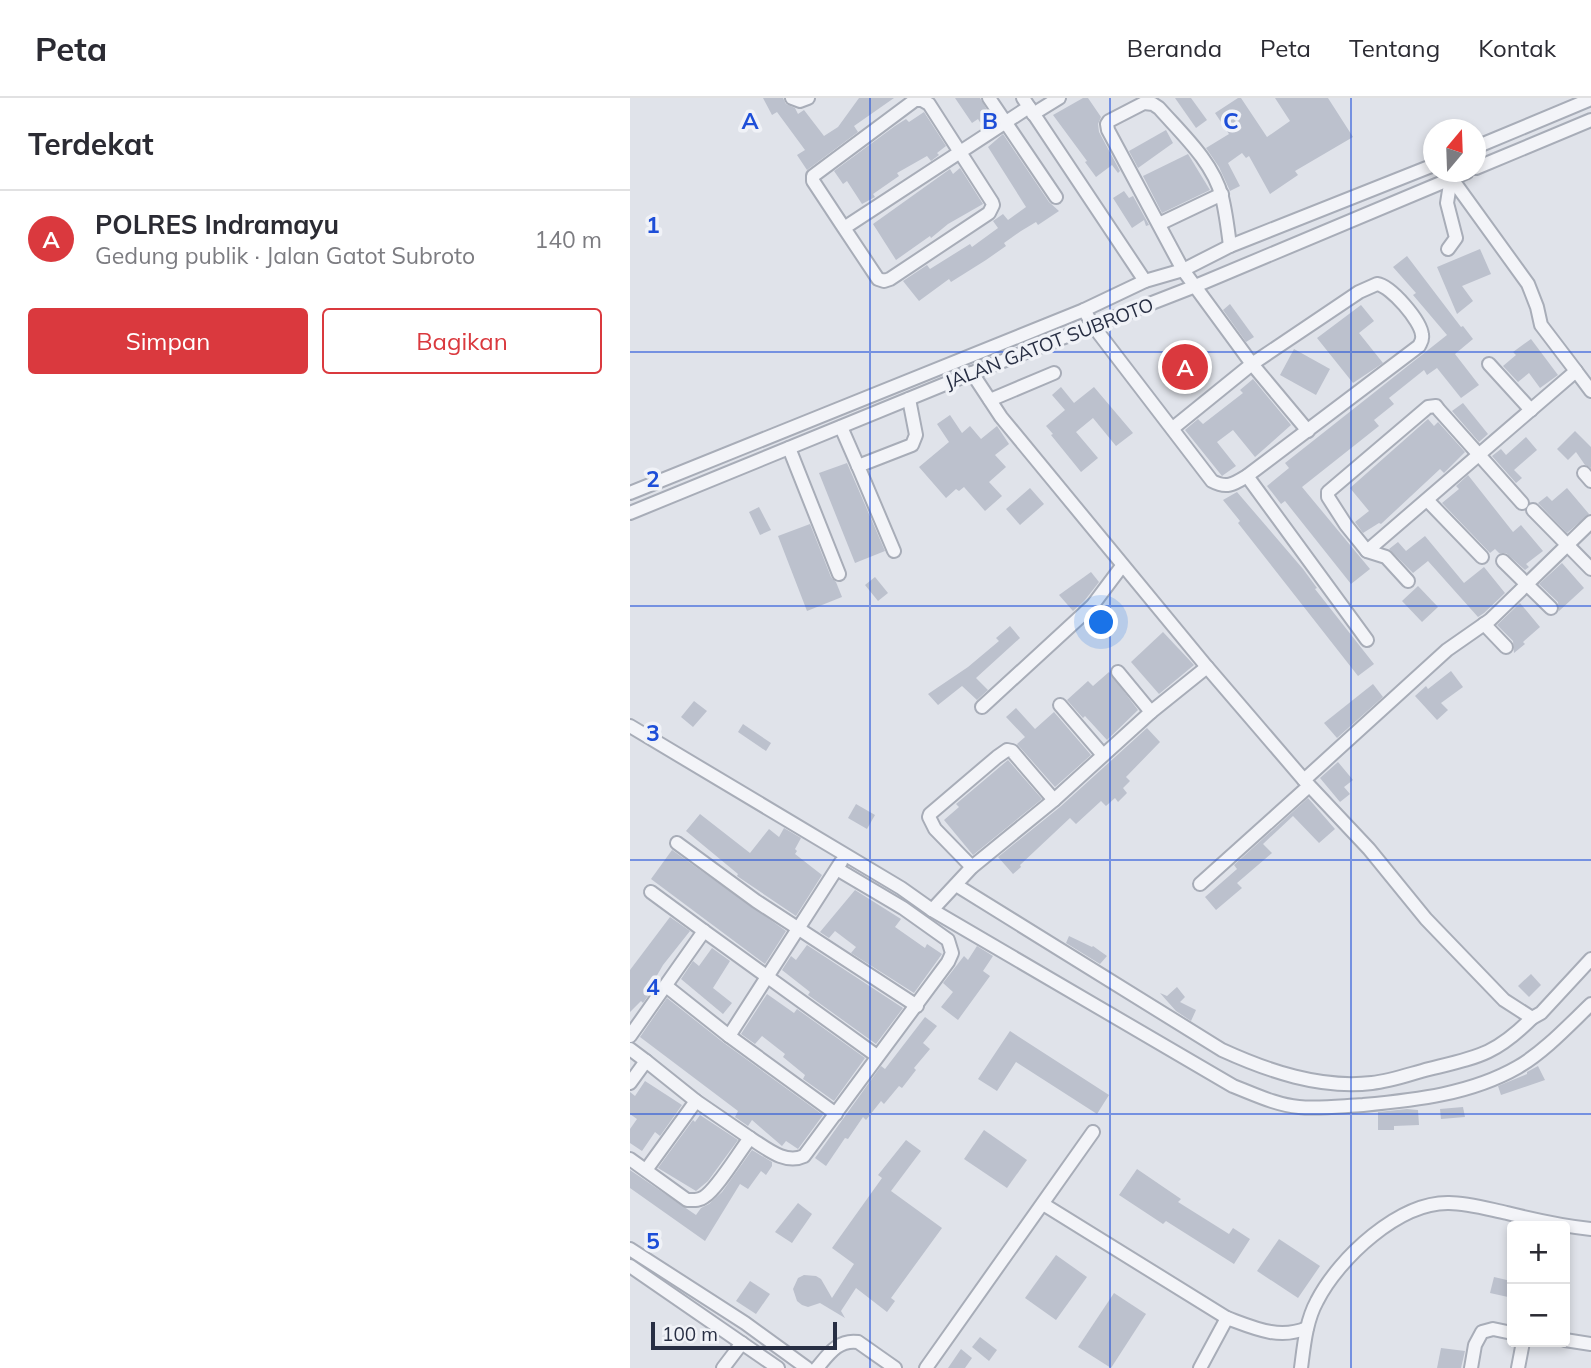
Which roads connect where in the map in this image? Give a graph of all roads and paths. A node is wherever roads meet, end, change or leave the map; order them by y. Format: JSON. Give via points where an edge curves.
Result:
{"nodes":[{"id":1,"x":792,"y":98,"type":"edge"},
{"id":2,"x":808,"y":98,"type":"edge"},
{"id":3,"x":989,"y":98,"type":"edge"},
{"id":4,"x":1059,"y":98,"type":"edge"},
{"id":5,"x":1591,"y":99,"type":"edge"},
{"id":6,"x":1028,"y":107,"type":"edge"},
{"id":7,"x":1591,"y":120,"type":"edge"},
{"id":8,"x":1005,"y":122,"type":"junction"},
{"id":9,"x":1486,"y":142,"type":"edge"},
{"id":10,"x":960,"y":151,"type":"junction"},
{"id":11,"x":1486,"y":163,"type":"edge"},
{"id":12,"x":1423,"y":169,"type":"edge"},
{"id":13,"x":1433,"y":182,"type":"edge"},
{"id":14,"x":1448,"y":182,"type":"edge"},
{"id":15,"x":1454,"y":182,"type":"edge"},
{"id":16,"x":1222,"y":194,"type":"junction"},
{"id":17,"x":1056,"y":197,"type":"dead end"},
{"id":18,"x":1159,"y":224,"type":"junction"},
{"id":19,"x":844,"y":228,"type":"junction"},
{"id":20,"x":1230,"y":246,"type":"junction"},
{"id":21,"x":1448,"y":248,"type":"dead end"},
{"id":22,"x":1183,"y":270,"type":"junction"},
{"id":23,"x":1145,"y":281,"type":"junction"},
{"id":24,"x":1193,"y":287,"type":"junction"},
{"id":25,"x":1084,"y":310,"type":"junction"},
{"id":26,"x":1094,"y":327,"type":"junction"},
{"id":27,"x":1252,"y":364,"type":"junction"},
{"id":28,"x":1489,"y":364,"type":"dead end"},
{"id":29,"x":1576,"y":371,"type":"junction"},
{"id":30,"x":972,"y":373,"type":"junction"},
{"id":31,"x":1054,"y":373,"type":"dead end"},
{"id":32,"x":1591,"y":391,"type":"edge"},
{"id":33,"x":909,"y":399,"type":"junction"},
{"id":34,"x":990,"y":400,"type":"junction"},
{"id":35,"x":1531,"y":410,"type":"junction"},
{"id":36,"x":841,"y":427,"type":"junction"},
{"id":37,"x":1173,"y":428,"type":"junction"},
{"id":38,"x":1308,"y":431,"type":"junction"},
{"id":39,"x":789,"y":448,"type":"junction"},
{"id":40,"x":1478,"y":453,"type":"junction"},
{"id":41,"x":858,"y":466,"type":"junction"},
{"id":42,"x":1247,"y":476,"type":"junction"},
{"id":43,"x":630,"y":493,"type":"edge"},
{"id":44,"x":1428,"y":501,"type":"junction"},
{"id":45,"x":630,"y":513,"type":"edge"},
{"id":46,"x":1591,"y":522,"type":"edge"},
{"id":47,"x":1567,"y":545,"type":"junction"},
{"id":48,"x":894,"y":551,"type":"dead end"},
{"id":49,"x":1367,"y":551,"type":"junction"},
{"id":50,"x":1482,"y":557,"type":"dead end"},
{"id":51,"x":1503,"y":561,"type":"dead end"},
{"id":52,"x":1122,"y":566,"type":"junction"},
{"id":53,"x":1591,"y":569,"type":"edge"},
{"id":54,"x":839,"y":574,"type":"dead end"},
{"id":55,"x":1408,"y":581,"type":"dead end"},
{"id":56,"x":1527,"y":584,"type":"junction"},
{"id":57,"x":1551,"y":608,"type":"dead end"},
{"id":58,"x":1484,"y":624,"type":"junction"},
{"id":59,"x":1367,"y":640,"type":"dead end"},
{"id":60,"x":1506,"y":647,"type":"dead end"},
{"id":61,"x":1207,"y":667,"type":"junction"},
{"id":62,"x":1118,"y":673,"type":"dead end"},
{"id":63,"x":1060,"y":705,"type":"dead end"},
{"id":64,"x":982,"y":707,"type":"dead end"},
{"id":65,"x":1151,"y":712,"type":"junction"},
{"id":66,"x":630,"y":726,"type":"edge"},
{"id":67,"x":1103,"y":755,"type":"junction"},
{"id":68,"x":1307,"y":783,"type":"junction"},
{"id":69,"x":1054,"y":800,"type":"junction"},
{"id":70,"x":677,"y":843,"type":"dead end"},
{"id":71,"x":844,"y":855,"type":"junction"},
{"id":72,"x":972,"y":867,"type":"junction"},
{"id":73,"x":837,"y":869,"type":"junction"},
{"id":74,"x":1200,"y":884,"type":"dead end"},
{"id":75,"x":954,"y":887,"type":"junction"},
{"id":76,"x":651,"y":892,"type":"dead end"},
{"id":77,"x":934,"y":908,"type":"junction"},
{"id":78,"x":800,"y":929,"type":"junction"},
{"id":79,"x":704,"y":931,"type":"junction"},
{"id":80,"x":1591,"y":959,"type":"edge"},
{"id":81,"x":769,"y":977,"type":"junction"},
{"id":82,"x":666,"y":986,"type":"junction"},
{"id":83,"x":1591,"y":1004,"type":"edge"},
{"id":84,"x":917,"y":1006,"type":"junction"},
{"id":85,"x":1532,"y":1018,"type":"junction"},
{"id":86,"x":630,"y":1036,"type":"edge"},
{"id":87,"x":729,"y":1036,"type":"junction"},
{"id":88,"x":630,"y":1049,"type":"edge"},
{"id":89,"x":877,"y":1056,"type":"junction"},
{"id":90,"x":646,"y":1061,"type":"junction"},
{"id":91,"x":630,"y":1083,"type":"edge"},
{"id":92,"x":696,"y":1101,"type":"junction"},
{"id":93,"x":835,"y":1114,"type":"junction"},
{"id":94,"x":1093,"y":1132,"type":"dead end"},
{"id":95,"x":750,"y":1138,"type":"junction"},
{"id":96,"x":630,"y":1159,"type":"edge"},
{"id":97,"x":646,"y":1170,"type":"junction"},
{"id":98,"x":1043,"y":1204,"type":"junction"},
{"id":99,"x":1591,"y":1229,"type":"edge"},
{"id":100,"x":630,"y":1249,"type":"edge"},
{"id":101,"x":630,"y":1266,"type":"edge"},
{"id":102,"x":1227,"y":1318,"type":"junction"},
{"id":103,"x":1307,"y":1328,"type":"junction"},
{"id":104,"x":1507,"y":1333,"type":"edge"},
{"id":105,"x":1570,"y":1341,"type":"edge"},
{"id":106,"x":742,"y":1343,"type":"junction"},
{"id":107,"x":1591,"y":1344,"type":"edge"},
{"id":108,"x":1522,"y":1347,"type":"edge"},
{"id":109,"x":723,"y":1368,"type":"edge"},
{"id":110,"x":778,"y":1368,"type":"edge"},
{"id":111,"x":807,"y":1368,"type":"edge"},
{"id":112,"x":817,"y":1368,"type":"edge"},
{"id":113,"x":895,"y":1368,"type":"edge"},
{"id":114,"x":926,"y":1368,"type":"edge"},
{"id":115,"x":1200,"y":1368,"type":"edge"},
{"id":116,"x":1301,"y":1368,"type":"edge"},
{"id":117,"x":1471,"y":1368,"type":"edge"},
{"id":118,"x":1518,"y":1368,"type":"edge"}],
"edges":[{"from":1,"to":2,"type":"street"},
{"from":3,"to":8,"type":"street"},
{"from":4,"to":6,"type":"street"},
{"from":5,"to":9,"type":"street"},
{"from":6,"to":8,"type":"street"},
{"from":6,"to":23,"type":"street"},
{"from":7,"to":11,"type":"street"},
{"from":8,"to":10,"type":"street"},
{"from":8,"to":17,"type":"street"},
{"from":10,"to":19,"type":"street"},
{"from":10,"to":19,"type":"street","via":[[929,104],[915,100],[813,176]]},
{"from":10,"to":19,"type":"street","via":[[993,205],[967,228],[884,281],[878,279]]},
{"from":12,"to":20,"type":"street","name":"JALAN GATOT SUBROTO"},
{"from":13,"to":24,"type":"street","name":"JALAN GATOT SUBROTO"},
{"from":14,"to":21,"type":"street","via":[[1447,203],[1456,237]]},
{"from":15,"to":29,"type":"street","via":[[1528,285],[1541,325]]},
{"from":16,"to":18,"type":"street"},
{"from":16,"to":18,"type":"street","via":[[1199,153],[1159,108],[1144,103],[1109,121],[1107,127]]},
{"from":16,"to":20,"type":"street"},
{"from":18,"to":22,"type":"street"},
{"from":20,"to":22,"type":"street","name":"JALAN GATOT SUBROTO"},
{"from":22,"to":23,"type":"street","name":"JALAN GATOT SUBROTO"},
{"from":22,"to":24,"type":"street"},
{"from":23,"to":25,"type":"street","name":"JALAN GATOT SUBROTO"},
{"from":24,"to":26,"type":"street","name":"JALAN GATOT SUBROTO"},
{"from":24,"to":27,"type":"street"},
{"from":25,"to":26,"type":"street"},
{"from":25,"to":43,"type":"street","name":"JALAN GATOT SUBROTO"},
{"from":26,"to":30,"type":"street","name":"JALAN GATOT SUBROTO"},
{"from":26,"to":37,"type":"street"},
{"from":27,"to":37,"type":"street"},
{"from":27,"to":38,"type":"street"},
{"from":27,"to":38,"type":"street","via":[[1370,285],[1383,285],[1402,302],[1422,332],[1419,346]]},
{"from":28,"to":35,"type":"street"},
{"from":29,"to":32,"type":"street"},
{"from":29,"to":35,"type":"street"},
{"from":30,"to":33,"type":"street","name":"JALAN GATOT SUBROTO"},
{"from":30,"to":34,"type":"street"},
{"from":31,"to":34,"type":"street"},
{"from":33,"to":36,"type":"street","name":"JALAN GATOT SUBROTO"},
{"from":33,"to":41,"type":"street","via":[[916,435],[912,445]]},
{"from":34,"to":52,"type":"street"},
{"from":35,"to":40,"type":"street"},
{"from":36,"to":39,"type":"street","name":"JALAN GATOT SUBROTO"},
{"from":36,"to":41,"type":"street"},
{"from":37,"to":42,"type":"street","via":[[1212,481],[1227,486]]},
{"from":38,"to":42,"type":"street"},
{"from":39,"to":45,"type":"street","name":"JALAN GATOT SUBROTO"},
{"from":39,"to":54,"type":"street"},
{"from":40,"to":44,"type":"street"},
{"from":40,"to":47,"type":"street"},
{"from":40,"to":49,"type":"street","via":[[1436,407],[1428,407],[1331,489],[1328,497]]},
{"from":41,"to":48,"type":"street"},
{"from":42,"to":59,"type":"street"},
{"from":44,"to":49,"type":"street"},
{"from":44,"to":50,"type":"street"},
{"from":46,"to":47,"type":"street"},
{"from":47,"to":53,"type":"street"},
{"from":47,"to":56,"type":"street"},
{"from":49,"to":55,"type":"street","via":[[1386,557]]},
{"from":51,"to":56,"type":"street"},
{"from":52,"to":61,"type":"street"},
{"from":52,"to":64,"type":"street","via":[[1092,606]]},
{"from":56,"to":57,"type":"street"},
{"from":56,"to":58,"type":"street"},
{"from":58,"to":60,"type":"street"},
{"from":58,"to":68,"type":"street","via":[[1447,650]]},
{"from":61,"to":65,"type":"street"},
{"from":61,"to":68,"type":"street"},
{"from":62,"to":65,"type":"street"},
{"from":63,"to":67,"type":"street"},
{"from":65,"to":67,"type":"street"},
{"from":66,"to":71,"type":"street"},
{"from":67,"to":69,"type":"street"},
{"from":68,"to":74,"type":"street"},
{"from":68,"to":85,"type":"street","via":[[1469,965],[1504,1000]]},
{"from":69,"to":72,"type":"street"},
{"from":69,"to":72,"type":"street","via":[[1012,751],[997,757],[929,817],[934,829]]},
{"from":70,"to":78,"type":"street"},
{"from":71,"to":73,"type":"street"},
{"from":71,"to":77,"type":"street"},
{"from":72,"to":75,"type":"street"},
{"from":73,"to":78,"type":"street"},
{"from":73,"to":84,"type":"street","via":[[948,940],[952,953],[948,962]]},
{"from":75,"to":77,"type":"street"},
{"from":75,"to":85,"type":"street","via":[[1222,1050],[1283,1074],[1331,1083],[1372,1083],[1478,1057],[1499,1048]]},
{"from":76,"to":79,"type":"street"},
{"from":77,"to":83,"type":"street","via":[[1233,1086],[1298,1107],[1442,1095],[1486,1082],[1522,1065]]},
{"from":78,"to":81,"type":"street"},
{"from":78,"to":84,"type":"street"},
{"from":79,"to":81,"type":"street"},
{"from":79,"to":82,"type":"street"},
{"from":80,"to":85,"type":"street"},
{"from":81,"to":87,"type":"street"},
{"from":81,"to":89,"type":"street"},
{"from":82,"to":86,"type":"street"},
{"from":82,"to":87,"type":"street"},
{"from":84,"to":89,"type":"street"},
{"from":87,"to":93,"type":"street"},
{"from":88,"to":90,"type":"street"},
{"from":89,"to":93,"type":"street"},
{"from":90,"to":91,"type":"street"},
{"from":90,"to":92,"type":"street"},
{"from":92,"to":95,"type":"street"},
{"from":92,"to":97,"type":"street"},
{"from":93,"to":95,"type":"street","via":[[809,1151],[795,1161]]},
{"from":94,"to":98,"type":"street"},
{"from":95,"to":97,"type":"street","via":[[700,1199],[687,1199]]},
{"from":96,"to":97,"type":"street"},
{"from":98,"to":102,"type":"street"},
{"from":98,"to":114,"type":"street"},
{"from":99,"to":103,"type":"street","via":[[1481,1207],[1432,1203],[1388,1225],[1350,1257],[1317,1301]]},
{"from":100,"to":111,"type":"street"},
{"from":101,"to":106,"type":"street"},
{"from":102,"to":103,"type":"street","via":[[1283,1335]]},
{"from":102,"to":115,"type":"street"},
{"from":103,"to":116,"type":"street"},
{"from":104,"to":117,"type":"street","via":[[1482,1332]]},
{"from":105,"to":107,"type":"street"},
{"from":106,"to":109,"type":"street"},
{"from":106,"to":110,"type":"street"},
{"from":108,"to":118,"type":"street"},
{"from":112,"to":113,"type":"street","via":[[837,1345],[851,1341]]}]}
